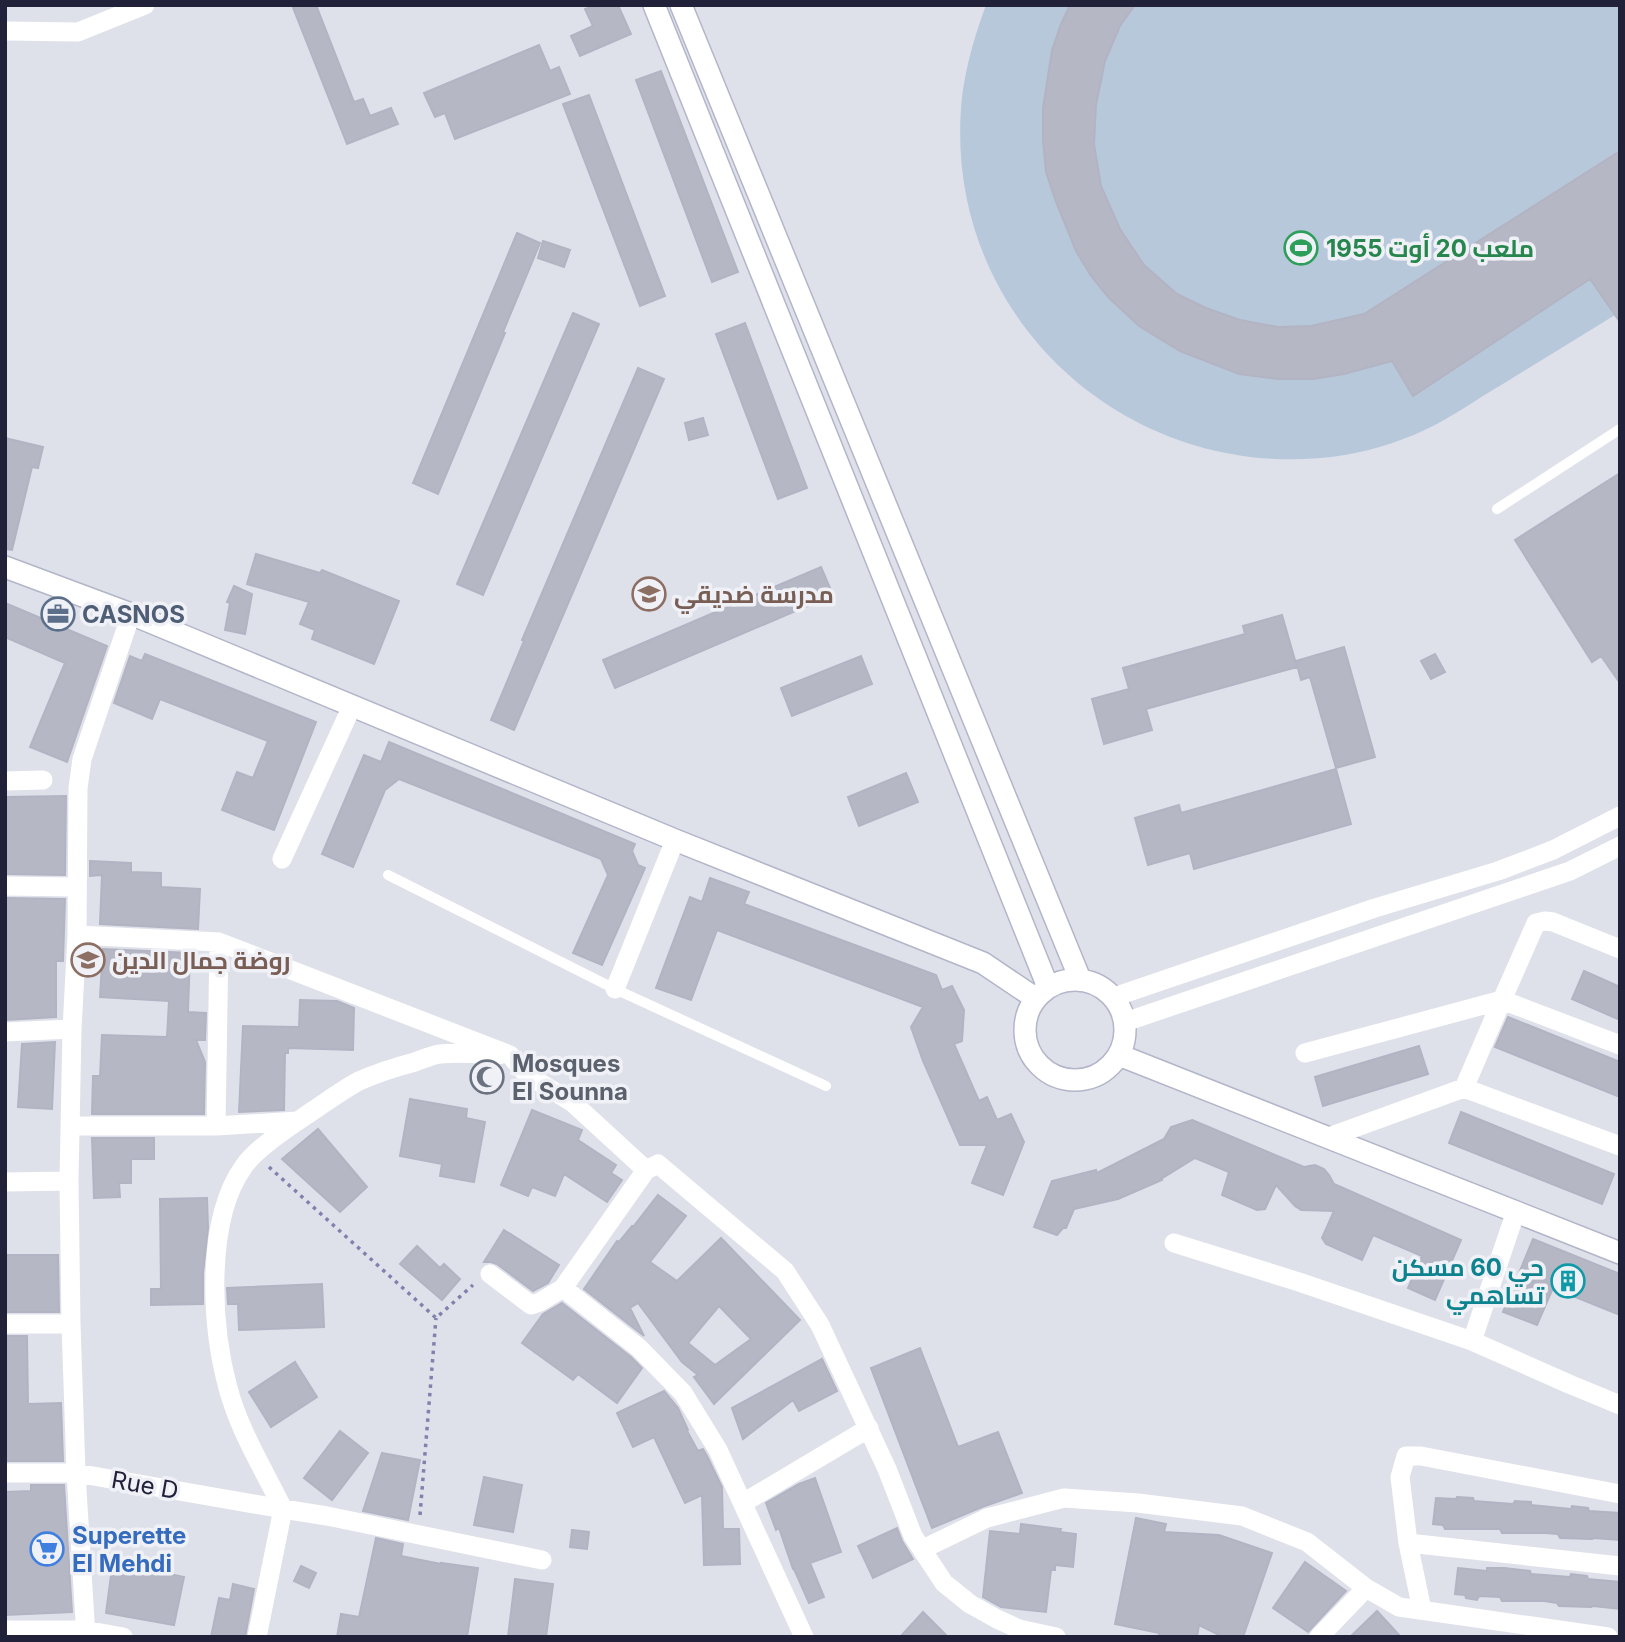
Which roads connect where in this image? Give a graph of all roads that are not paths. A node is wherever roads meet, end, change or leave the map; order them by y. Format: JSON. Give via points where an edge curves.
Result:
{"nodes":[{"id":1,"x":145,"y":5,"type":"edge"},
{"id":2,"x":654,"y":5,"type":"edge"},
{"id":3,"x":681,"y":5,"type":"edge"},
{"id":4,"x":5,"y":31,"type":"edge"},
{"id":5,"x":1620,"y":429,"type":"edge"},
{"id":6,"x":1497,"y":509,"type":"dead end"},
{"id":7,"x":5,"y":567,"type":"edge"},
{"id":8,"x":131,"y":614,"type":"junction"},
{"id":9,"x":352,"y":706,"type":"junction"},
{"id":10,"x":43,"y":780,"type":"dead end"},
{"id":11,"x":5,"y":781,"type":"edge"},
{"id":12,"x":1620,"y":816,"type":"edge"},
{"id":13,"x":675,"y":840,"type":"junction"},
{"id":14,"x":1620,"y":846,"type":"edge"},
{"id":15,"x":282,"y":859,"type":"dead end"},
{"id":16,"x":388,"y":875,"type":"dead end"},
{"id":17,"x":5,"y":886,"type":"edge"},
{"id":18,"x":76,"y":887,"type":"junction"},
{"id":19,"x":77,"y":935,"type":"junction"},
{"id":20,"x":219,"y":942,"type":"junction"},
{"id":21,"x":1620,"y":949,"type":"edge"},
{"id":22,"x":1080,"y":979,"type":"junction"},
{"id":23,"x":615,"y":989,"type":"junction"},
{"id":24,"x":1042,"y":993,"type":"junction"},
{"id":25,"x":1114,"y":997,"type":"junction"},
{"id":26,"x":1502,"y":1000,"type":"junction"},
{"id":27,"x":1125,"y":1022,"type":"junction"},
{"id":28,"x":72,"y":1029,"type":"junction"},
{"id":29,"x":5,"y":1032,"type":"edge"},
{"id":30,"x":1620,"y":1045,"type":"edge"},
{"id":31,"x":1305,"y":1053,"type":"dead end"},
{"id":32,"x":510,"y":1055,"type":"junction"},
{"id":33,"x":1119,"y":1055,"type":"junction"},
{"id":34,"x":826,"y":1086,"type":"dead end"},
{"id":35,"x":1464,"y":1088,"type":"junction"},
{"id":36,"x":298,"y":1121,"type":"junction"},
{"id":37,"x":71,"y":1126,"type":"junction"},
{"id":38,"x":216,"y":1126,"type":"junction"},
{"id":39,"x":1329,"y":1138,"type":"junction"},
{"id":40,"x":1620,"y":1146,"type":"edge"},
{"id":41,"x":646,"y":1170,"type":"junction"},
{"id":42,"x":69,"y":1181,"type":"junction"},
{"id":43,"x":5,"y":1182,"type":"edge"},
{"id":44,"x":1516,"y":1211,"type":"junction"},
{"id":45,"x":1174,"y":1243,"type":"dead end"},
{"id":46,"x":1620,"y":1253,"type":"edge"},
{"id":47,"x":490,"y":1274,"type":"road end"},
{"id":48,"x":563,"y":1288,"type":"junction"},
{"id":49,"x":5,"y":1324,"type":"edge"},
{"id":50,"x":71,"y":1324,"type":"junction"},
{"id":51,"x":1472,"y":1341,"type":"junction"},
{"id":52,"x":1620,"y":1405,"type":"edge"},
{"id":53,"x":869,"y":1428,"type":"junction"},
{"id":54,"x":5,"y":1473,"type":"edge"},
{"id":55,"x":76,"y":1473,"type":"junction"},
{"id":56,"x":1620,"y":1494,"type":"edge"},
{"id":57,"x":743,"y":1503,"type":"junction"},
{"id":58,"x":283,"y":1509,"type":"junction"},
{"id":59,"x":1408,"y":1543,"type":"junction"},
{"id":60,"x":922,"y":1549,"type":"junction"},
{"id":61,"x":542,"y":1560,"type":"dead end"},
{"id":62,"x":1620,"y":1566,"type":"edge"},
{"id":63,"x":1366,"y":1588,"type":"junction"},
{"id":64,"x":1422,"y":1610,"type":"junction"},
{"id":65,"x":5,"y":1630,"type":"edge"},
{"id":66,"x":85,"y":1633,"type":"edge"},
{"id":67,"x":123,"y":1637,"type":"edge"},
{"id":68,"x":257,"y":1637,"type":"edge"},
{"id":69,"x":804,"y":1637,"type":"edge"},
{"id":70,"x":1056,"y":1637,"type":"edge"},
{"id":71,"x":1319,"y":1637,"type":"edge"},
{"id":72,"x":1608,"y":1637,"type":"edge"}],
"edges":[{"from":1,"to":4,"type":"street","via":[[78,32]]},
{"from":2,"to":24,"type":"street"},
{"from":3,"to":22,"type":"street"},
{"from":5,"to":6,"type":"lane"},
{"from":7,"to":8,"type":"street"},
{"from":8,"to":9,"type":"street"},
{"from":8,"to":18,"type":"street","via":[[82,759]]},
{"from":9,"to":13,"type":"street"},
{"from":9,"to":15,"type":"street"},
{"from":10,"to":11,"type":"street"},
{"from":12,"to":25,"type":"street","via":[[1498,871]]},
{"from":13,"to":23,"type":"street"},
{"from":13,"to":24,"type":"street","via":[[983,963]]},
{"from":14,"to":27,"type":"street","via":[[1570,871]]},
{"from":16,"to":23,"type":"lane"},
{"from":17,"to":18,"type":"street"},
{"from":18,"to":19,"type":"street"},
{"from":19,"to":20,"type":"street"},
{"from":19,"to":28,"type":"street"},
{"from":20,"to":32,"type":"street"},
{"from":20,"to":38,"type":"street"},
{"from":21,"to":26,"type":"street","via":[[1553,922],[1536,923]]},
{"from":22,"to":24,"type":"street","via":[[1063,980]]},
{"from":22,"to":25,"type":"street"},
{"from":23,"to":34,"type":"lane"},
{"from":24,"to":33,"type":"street","via":[[1028,1013],[1025,1029],[1027,1045],[1047,1072],[1062,1079],[1095,1076]]},
{"from":25,"to":27,"type":"street"},
{"from":26,"to":30,"type":"street"},
{"from":26,"to":31,"type":"street"},
{"from":26,"to":35,"type":"street"},
{"from":27,"to":33,"type":"street"},
{"from":28,"to":29,"type":"street"},
{"from":28,"to":37,"type":"street"},
{"from":32,"to":36,"type":"street","via":[[440,1054],[409,1063],[360,1081]]},
{"from":32,"to":41,"type":"street","via":[[526,1074],[573,1104]]},
{"from":33,"to":39,"type":"street"},
{"from":35,"to":39,"type":"street"},
{"from":35,"to":40,"type":"street"},
{"from":36,"to":38,"type":"street"},
{"from":36,"to":58,"type":"street","via":[[244,1166],[229,1194],[215,1261],[219,1344],[228,1389]]},
{"from":37,"to":38,"type":"street"},
{"from":37,"to":42,"type":"street"},
{"from":39,"to":44,"type":"street"},
{"from":41,"to":48,"type":"street"},
{"from":41,"to":53,"type":"street","via":[[659,1164],[785,1271],[820,1325]]},
{"from":42,"to":43,"type":"street"},
{"from":42,"to":50,"type":"street"},
{"from":44,"to":46,"type":"street"},
{"from":44,"to":51,"type":"street"},
{"from":45,"to":51,"type":"street"},
{"from":47,"to":48,"type":"street","via":[[531,1305]]},
{"from":48,"to":57,"type":"street","via":[[639,1348],[683,1393]]},
{"from":49,"to":50,"type":"street"},
{"from":50,"to":55,"type":"street"},
{"from":51,"to":52,"type":"street"},
{"from":53,"to":57,"type":"street"},
{"from":53,"to":60,"type":"street"},
{"from":54,"to":55,"type":"street","name":"Rue D"},
{"from":55,"to":58,"type":"street","name":"Rue D"},
{"from":55,"to":66,"type":"street"},
{"from":56,"to":59,"type":"street","via":[[1406,1456],[1400,1477]]},
{"from":57,"to":69,"type":"street"},
{"from":58,"to":61,"type":"street","name":"Rue D"},
{"from":58,"to":68,"type":"street"},
{"from":59,"to":62,"type":"street"},
{"from":59,"to":64,"type":"street"},
{"from":60,"to":63,"type":"street","via":[[987,1518],[1064,1498],[1138,1503],[1242,1516],[1307,1542]]},
{"from":60,"to":70,"type":"street","via":[[944,1583],[970,1604],[1019,1629]]},
{"from":63,"to":64,"type":"street","via":[[1399,1607]]},
{"from":63,"to":71,"type":"street"},
{"from":64,"to":72,"type":"street"},
{"from":65,"to":66,"type":"street"},
{"from":66,"to":67,"type":"street"}]}
